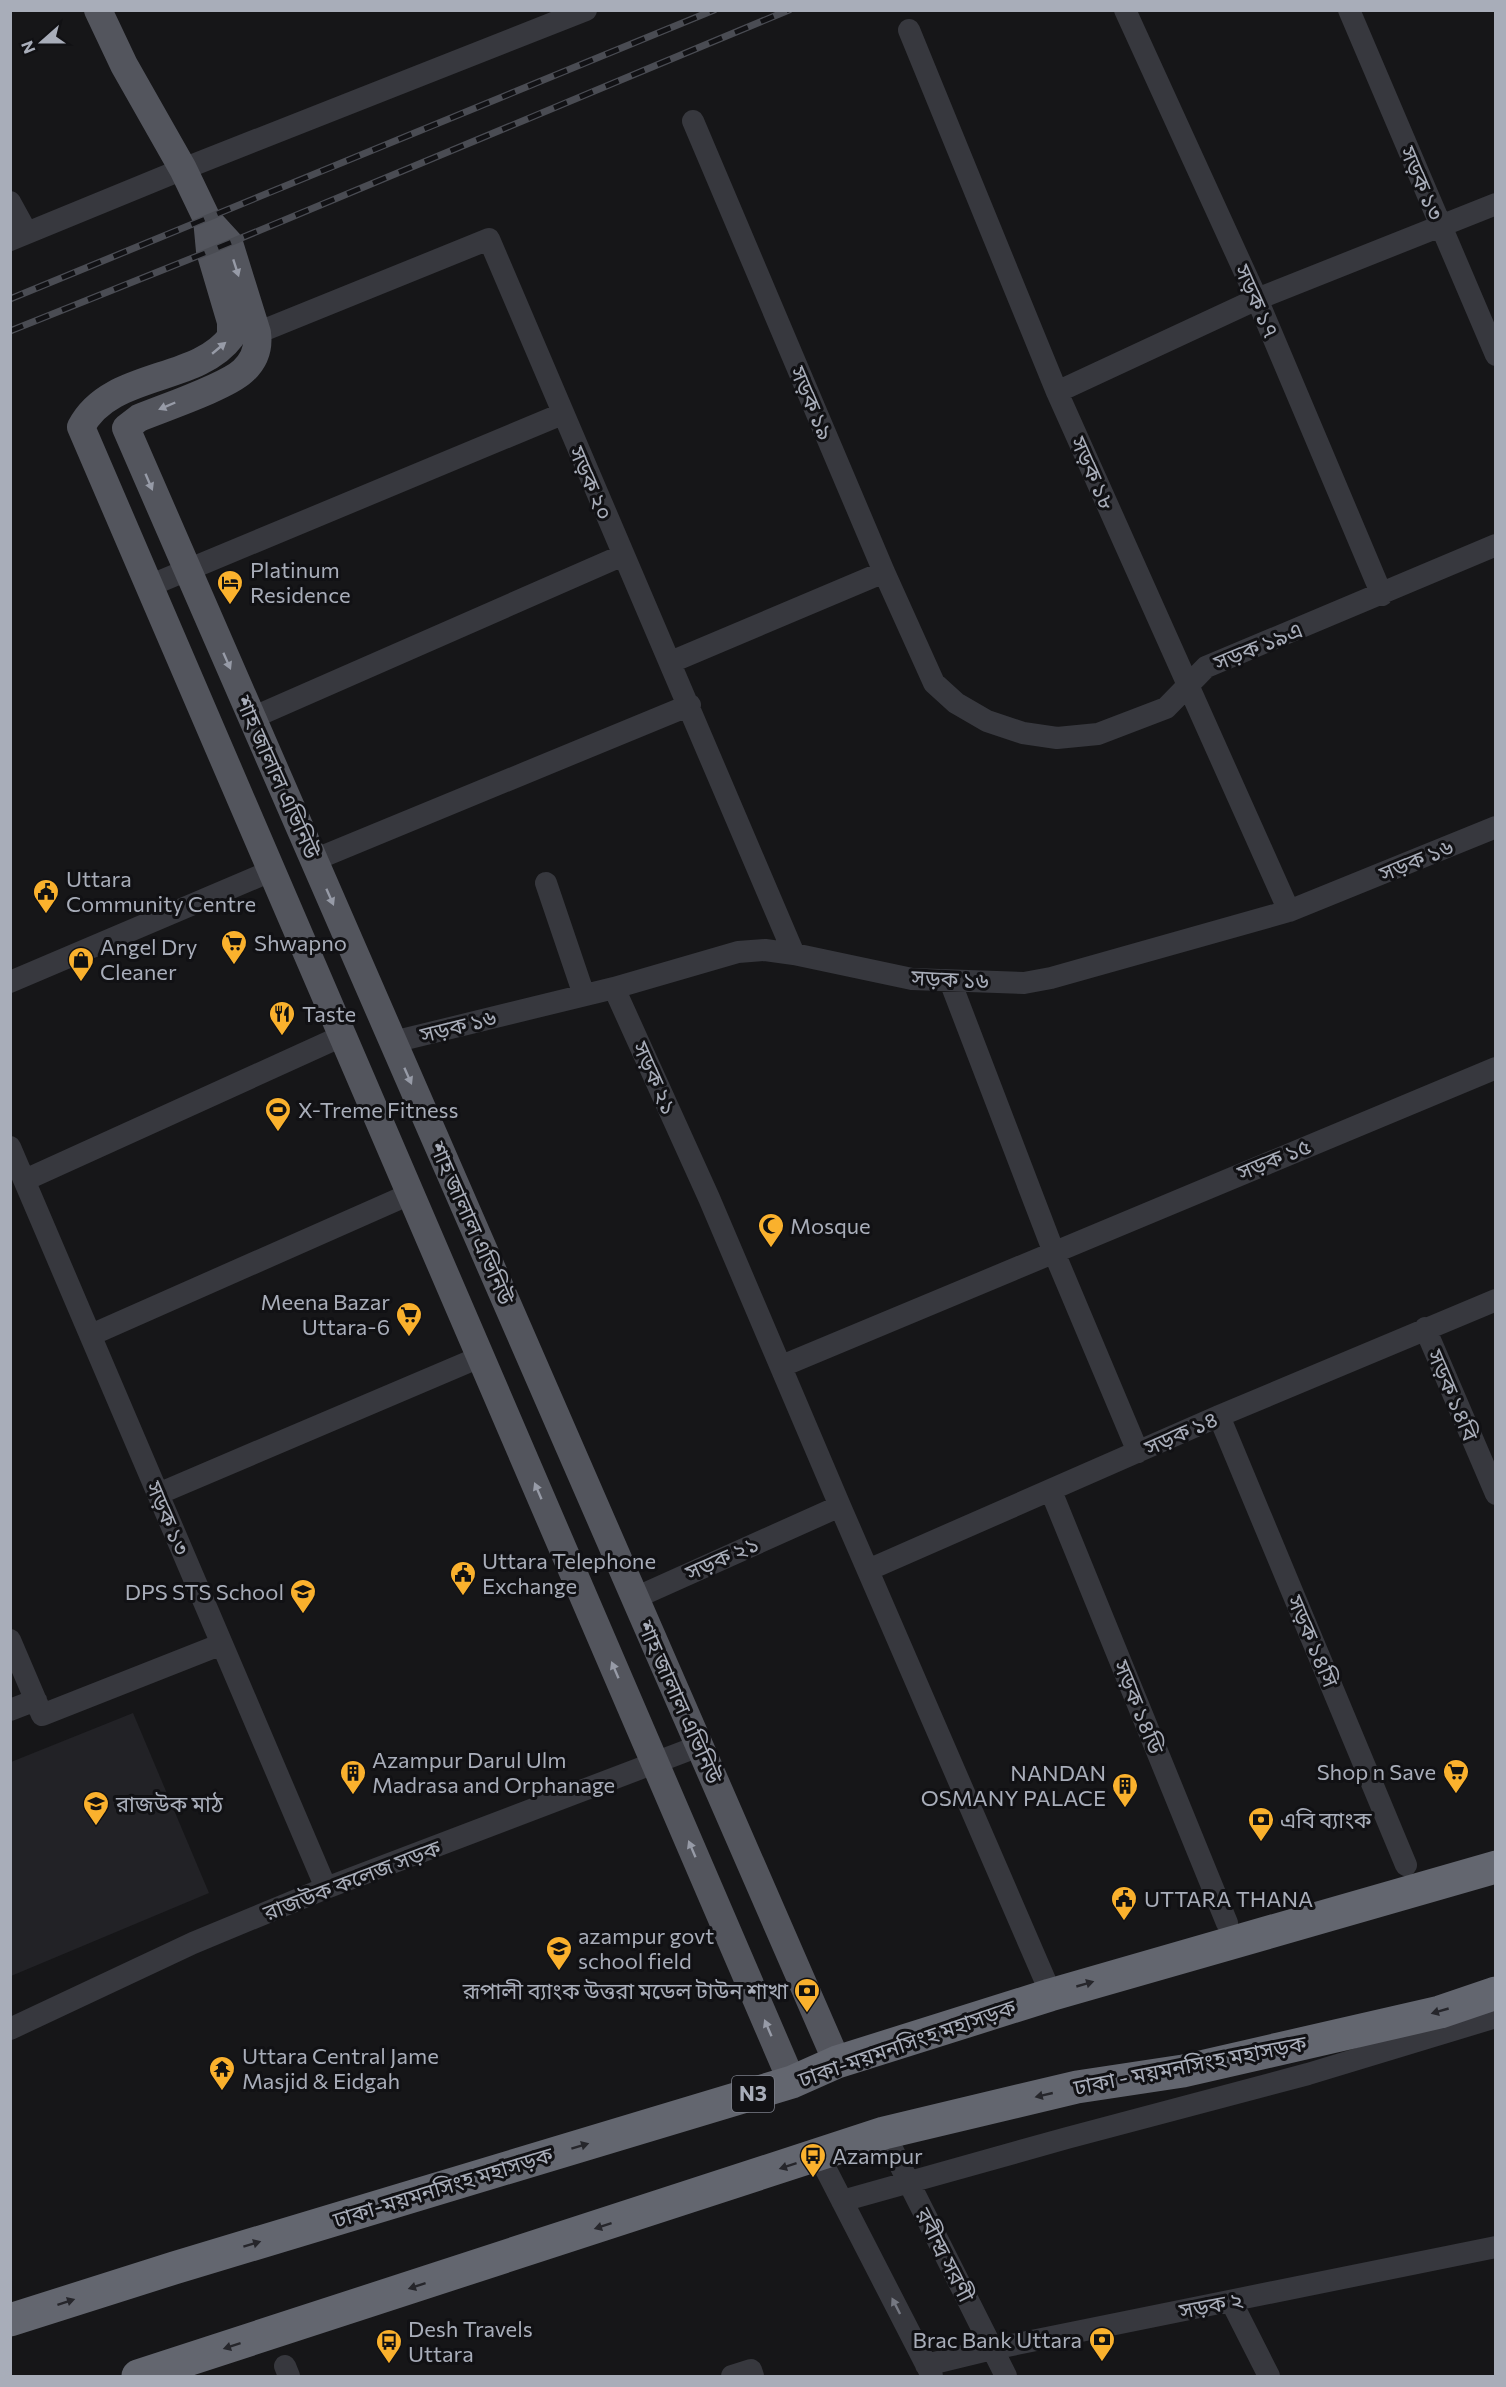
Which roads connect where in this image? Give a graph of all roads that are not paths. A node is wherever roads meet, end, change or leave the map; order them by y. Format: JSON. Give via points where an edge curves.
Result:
{"nodes":[{"id":1,"x":98,"y":10,"type":"edge"},
{"id":2,"x":586,"y":10,"type":"edge"},
{"id":3,"x":1125,"y":10,"type":"edge"},
{"id":4,"x":1349,"y":10,"type":"edge"},
{"id":5,"x":909,"y":30,"type":"dead end"},
{"id":6,"x":693,"y":121,"type":"dead end"},
{"id":7,"x":183,"y":169,"type":"junction"},
{"id":8,"x":10,"y":202,"type":"edge"},
{"id":9,"x":1496,"y":204,"type":"edge"},
{"id":10,"x":207,"y":219,"type":"junction"},
{"id":11,"x":1440,"y":226,"type":"junction"},
{"id":12,"x":19,"y":237,"type":"edge"},
{"id":13,"x":1257,"y":299,"type":"junction"},
{"id":14,"x":257,"y":333,"type":"junction"},
{"id":15,"x":1496,"y":355,"type":"edge"},
{"id":16,"x":1057,"y":392,"type":"junction"},
{"id":17,"x":562,"y":414,"type":"junction"},
{"id":18,"x":1496,"y":545,"type":"edge"},
{"id":19,"x":621,"y":556,"type":"junction"},
{"id":20,"x":188,"y":572,"type":"junction"},
{"id":21,"x":884,"y":572,"type":"junction"},
{"id":22,"x":149,"y":586,"type":"junction"},
{"id":23,"x":1382,"y":595,"type":"junction"},
{"id":24,"x":671,"y":662,"type":"junction"},
{"id":25,"x":934,"y":683,"type":"joint"},
{"id":26,"x":1188,"y":685,"type":"junction"},
{"id":27,"x":690,"y":705,"type":"junction"},
{"id":28,"x":252,"y":718,"type":"junction"},
{"id":29,"x":1496,"y":827,"type":"edge"},
{"id":30,"x":314,"y":860,"type":"junction"},
{"id":31,"x":272,"y":872,"type":"junction"},
{"id":32,"x":546,"y":883,"type":"dead end"},
{"id":33,"x":1289,"y":911,"type":"junction"},
{"id":34,"x":794,"y":954,"type":"junction"},
{"id":35,"x":950,"y":981,"type":"junction"},
{"id":36,"x":10,"y":982,"type":"edge"},
{"id":37,"x":614,"y":988,"type":"junction"},
{"id":38,"x":584,"y":995,"type":"junction"},
{"id":39,"x":342,"y":1036,"type":"junction"},
{"id":40,"x":393,"y":1042,"type":"junction"},
{"id":41,"x":1496,"y":1068,"type":"edge"},
{"id":42,"x":10,"y":1147,"type":"edge"},
{"id":43,"x":25,"y":1180,"type":"junction"},
{"id":44,"x":410,"y":1194,"type":"junction"},
{"id":45,"x":1053,"y":1250,"type":"junction"},
{"id":46,"x":1496,"y":1300,"type":"edge"},
{"id":47,"x":1425,"y":1328,"type":"junction"},
{"id":48,"x":91,"y":1335,"type":"junction"},
{"id":49,"x":480,"y":1357,"type":"junction"},
{"id":50,"x":782,"y":1366,"type":"junction"},
{"id":51,"x":1219,"y":1416,"type":"junction"},
{"id":52,"x":1138,"y":1452,"type":"junction"},
{"id":53,"x":1051,"y":1491,"type":"junction"},
{"id":54,"x":158,"y":1494,"type":"junction"},
{"id":55,"x":1496,"y":1494,"type":"edge"},
{"id":56,"x":868,"y":1570,"type":"junction"},
{"id":57,"x":667,"y":1583,"type":"junction"},
{"id":58,"x":635,"y":1598,"type":"junction"},
{"id":59,"x":10,"y":1640,"type":"edge"},
{"id":60,"x":222,"y":1644,"type":"junction"},
{"id":61,"x":36,"y":1700,"type":"junction"},
{"id":62,"x":10,"y":1710,"type":"edge"},
{"id":63,"x":699,"y":1746,"type":"junction"},
{"id":64,"x":655,"y":1764,"type":"junction"},
{"id":65,"x":1406,"y":1865,"type":"dead end"},
{"id":66,"x":1496,"y":1867,"type":"edge"},
{"id":67,"x":327,"y":1888,"type":"junction"},
{"id":68,"x":1227,"y":1923,"type":"dead end"},
{"id":69,"x":1045,"y":1980,"type":"dead end"},
{"id":70,"x":1496,"y":1993,"type":"edge"},
{"id":71,"x":1496,"y":2017,"type":"edge"},
{"id":72,"x":10,"y":2029,"type":"edge"},
{"id":73,"x":837,"y":2062,"type":"junction"},
{"id":74,"x":792,"y":2082,"type":"junction"},
{"id":75,"x":884,"y":2133,"type":"junction"},
{"id":76,"x":819,"y":2156,"type":"junction"},
{"id":77,"x":908,"y":2183,"type":"junction"},
{"id":78,"x":843,"y":2201,"type":"junction"},
{"id":79,"x":1496,"y":2247,"type":"edge"},
{"id":80,"x":1231,"y":2301,"type":"junction"},
{"id":81,"x":10,"y":2320,"type":"edge"},
{"id":82,"x":992,"y":2349,"type":"junction"},
{"id":83,"x":929,"y":2371,"type":"edge"},
{"id":84,"x":138,"y":2376,"type":"edge"},
{"id":85,"x":1006,"y":2376,"type":"edge"},
{"id":86,"x":1269,"y":2376,"type":"edge"}],
"edges":[{"from":1,"to":7,"type":"main road","via":[[123,65]]},
{"from":2,"to":7,"type":"street"},
{"from":3,"to":13,"type":"street","name":"সড়ক ১৭"},
{"from":4,"to":11,"type":"street","name":"সড়ক ১৩"},
{"from":5,"to":16,"type":"street","name":"সড়ক ১৮"},
{"from":6,"to":21,"type":"street","name":"সড়ক ১৯"},
{"from":7,"to":10,"type":"main road"},
{"from":7,"to":12,"type":"street"},
{"from":8,"to":12,"type":"street"},
{"from":9,"to":11,"type":"street"},
{"from":10,"to":14,"type":"main road","one_way":true,"via":[[229,243]]},
{"from":22,"to":10,"type":"main road","name":"শাহ জালাল এভিনিউ","one_way":true,"via":[[81,427],[97,404],[213,354],[231,337],[231,322],[210,251]]},
{"from":11,"to":13,"type":"street"},
{"from":11,"to":15,"type":"street","name":"সড়ক ১৩"},
{"from":13,"to":16,"type":"street"},
{"from":13,"to":23,"type":"street","name":"সড়ক ১৭"},
{"from":14,"to":17,"type":"street","name":"সড়ক ২০","via":[[489,239]]},
{"from":14,"to":20,"type":"main road","name":"শাহ জালাল এভিনিউ","one_way":true,"via":[[255,355],[238,375],[139,418],[126,428]]},
{"from":16,"to":26,"type":"street","name":"সড়ক ১৮"},
{"from":17,"to":19,"type":"street","name":"সড়ক ২০"},
{"from":17,"to":20,"type":"street"},
{"from":18,"to":23,"type":"street","name":"সড়ক ১৯এ"},
{"from":19,"to":24,"type":"street","name":"সড়ক ২০"},
{"from":19,"to":28,"type":"street"},
{"from":20,"to":22,"type":"street"},
{"from":20,"to":28,"type":"main road","name":"শাহ জালাল এভিনিউ","one_way":true},
{"from":21,"to":24,"type":"street"},
{"from":21,"to":25,"type":"street","name":"সড়ক ১৯"},
{"from":22,"to":31,"type":"main road","name":"শাহ জালাল এভিনিউ"},
{"from":23,"to":26,"type":"street","name":"সড়ক ১৯এ","via":[[1206,667]]},
{"from":24,"to":27,"type":"street","name":"সড়ক ২০"},
{"from":25,"to":26,"type":"street","name":"সড়ক ১৯এ","via":[[956,703],[987,721],[1023,733],[1057,738],[1098,734],[1166,708]]},
{"from":26,"to":33,"type":"street","name":"সড়ক ১৮"},
{"from":27,"to":30,"type":"street"},
{"from":27,"to":34,"type":"street","name":"সড়ক ২০"},
{"from":28,"to":30,"type":"main road","name":"শাহ জালাল এভিনিউ"},
{"from":29,"to":33,"type":"street","name":"সড়ক ১৬"},
{"from":30,"to":40,"type":"main road","name":"শাহ জালাল এভিনিউ","one_way":true},
{"from":31,"to":36,"type":"street"},
{"from":31,"to":39,"type":"main road","name":"শাহ জালাল এভিনিউ"},
{"from":32,"to":38,"type":"street"},
{"from":33,"to":35,"type":"street","name":"সড়ক ১৬","via":[[1051,978],[1024,983]]},
{"from":34,"to":35,"type":"street","name":"সড়ক ১৬","via":[[912,979]]},
{"from":34,"to":37,"type":"street","name":"সড়ক ১৬","via":[[738,951]]},
{"from":35,"to":45,"type":"street"},
{"from":37,"to":38,"type":"street","name":"সড়ক ১৬"},
{"from":37,"to":50,"type":"street","name":"সড়ক ২১"},
{"from":38,"to":40,"type":"street","name":"সড়ক ১৬"},
{"from":39,"to":43,"type":"street"},
{"from":39,"to":44,"type":"main road","name":"শাহ জালাল এভিনিউ"},
{"from":40,"to":58,"type":"main road","name":"শাহ জালাল এভিনিউ","one_way":true},
{"from":41,"to":45,"type":"street","name":"সড়ক ১৫"},
{"from":42,"to":43,"type":"street","name":"সড়ক ১৩"},
{"from":43,"to":48,"type":"street","name":"সড়ক ১৩"},
{"from":44,"to":48,"type":"street"},
{"from":44,"to":49,"type":"main road","name":"শাহ জালাল এভিনিউ"},
{"from":45,"to":50,"type":"street","name":"সড়ক ১৫"},
{"from":45,"to":52,"type":"street"},
{"from":46,"to":47,"type":"street","name":"সড়ক ১৪"},
{"from":47,"to":51,"type":"street","name":"সড়ক ১৪"},
{"from":47,"to":55,"type":"street","name":"সড়ক ১৪বি"},
{"from":48,"to":54,"type":"street","name":"সড়ক ১৩"},
{"from":49,"to":54,"type":"street"},
{"from":64,"to":49,"type":"main road","name":"শাহ জালাল এভিনিউ","one_way":true},
{"from":50,"to":57,"type":"street","name":"সড়ক ২১","via":[[840,1506]]},
{"from":51,"to":52,"type":"street","name":"সড়ক ১৪"},
{"from":51,"to":65,"type":"street","name":"সড়ক ১৪সি"},
{"from":52,"to":53,"type":"street","name":"সড়ক ১৪"},
{"from":53,"to":56,"type":"street","name":"সড়ক ১৪"},
{"from":53,"to":68,"type":"street","name":"সড়ক ১৪ডি"},
{"from":54,"to":60,"type":"street","name":"সড়ক ১৩"},
{"from":56,"to":57,"type":"street","name":"সড়ক ২১","via":[[840,1506]]},
{"from":56,"to":69,"type":"street","name":"সড়ক ২১"},
{"from":57,"to":58,"type":"street","name":"সড়ক ২১"},
{"from":58,"to":63,"type":"main road","name":"শাহ জালাল এভিনিউ"},
{"from":59,"to":61,"type":"street"},
{"from":60,"to":61,"type":"street","via":[[42,1715]]},
{"from":60,"to":67,"type":"street","name":"সড়ক ১৩"},
{"from":61,"to":62,"type":"street"},
{"from":63,"to":64,"type":"street","name":"রাজউক কলেজ সড়ক"},
{"from":63,"to":73,"type":"main road","name":"শাহ জালাল এভিনিউ"},
{"from":64,"to":67,"type":"street","name":"রাজউক কলেজ সড়ক"},
{"from":74,"to":64,"type":"main road","name":"শাহ জালাল এভিনিউ","one_way":true},
{"from":73,"to":66,"type":"highway","name":"ঢাকা-ময়মনসিংহ মহাসড়ক","number":"N3","one_way":true,"via":[[1061,1991]]},
{"from":67,"to":72,"type":"street","name":"রাজউক কলেজ সড়ক","via":[[193,1943]]},
{"from":70,"to":75,"type":"highway","name":"ঢাকা - ময়মনসিংহ মহাসড়ক","one_way":true,"via":[[1440,2012],[1183,2071],[1077,2087]]},
{"from":71,"to":77,"type":"street","via":[[1308,2074]]},
{"from":73,"to":74,"type":"highway","name":"ঢাকা-ময়মনসিংহ মহাসড়ক","number":"N3"},
{"from":81,"to":74,"type":"highway","name":"ঢাকা-ময়মনসিংহ মহাসড়ক","number":"N3","one_way":true},
{"from":75,"to":76,"type":"highway"},
{"from":75,"to":77,"type":"street","name":"রবীন্দ্র সরণী"},
{"from":76,"to":78,"type":"street"},
{"from":76,"to":84,"type":"highway","one_way":true},
{"from":77,"to":78,"type":"street"},
{"from":77,"to":82,"type":"street","name":"রবীন্দ্র সরণী"},
{"from":83,"to":78,"type":"street","one_way":true},
{"from":79,"to":80,"type":"street","name":"সড়ক ২"},
{"from":80,"to":82,"type":"street","name":"সড়ক ২"},
{"from":80,"to":86,"type":"street"},
{"from":82,"to":83,"type":"street","name":"সড়ক ২"},
{"from":82,"to":85,"type":"street","name":"রবীন্দ্র সরণী"}]}
